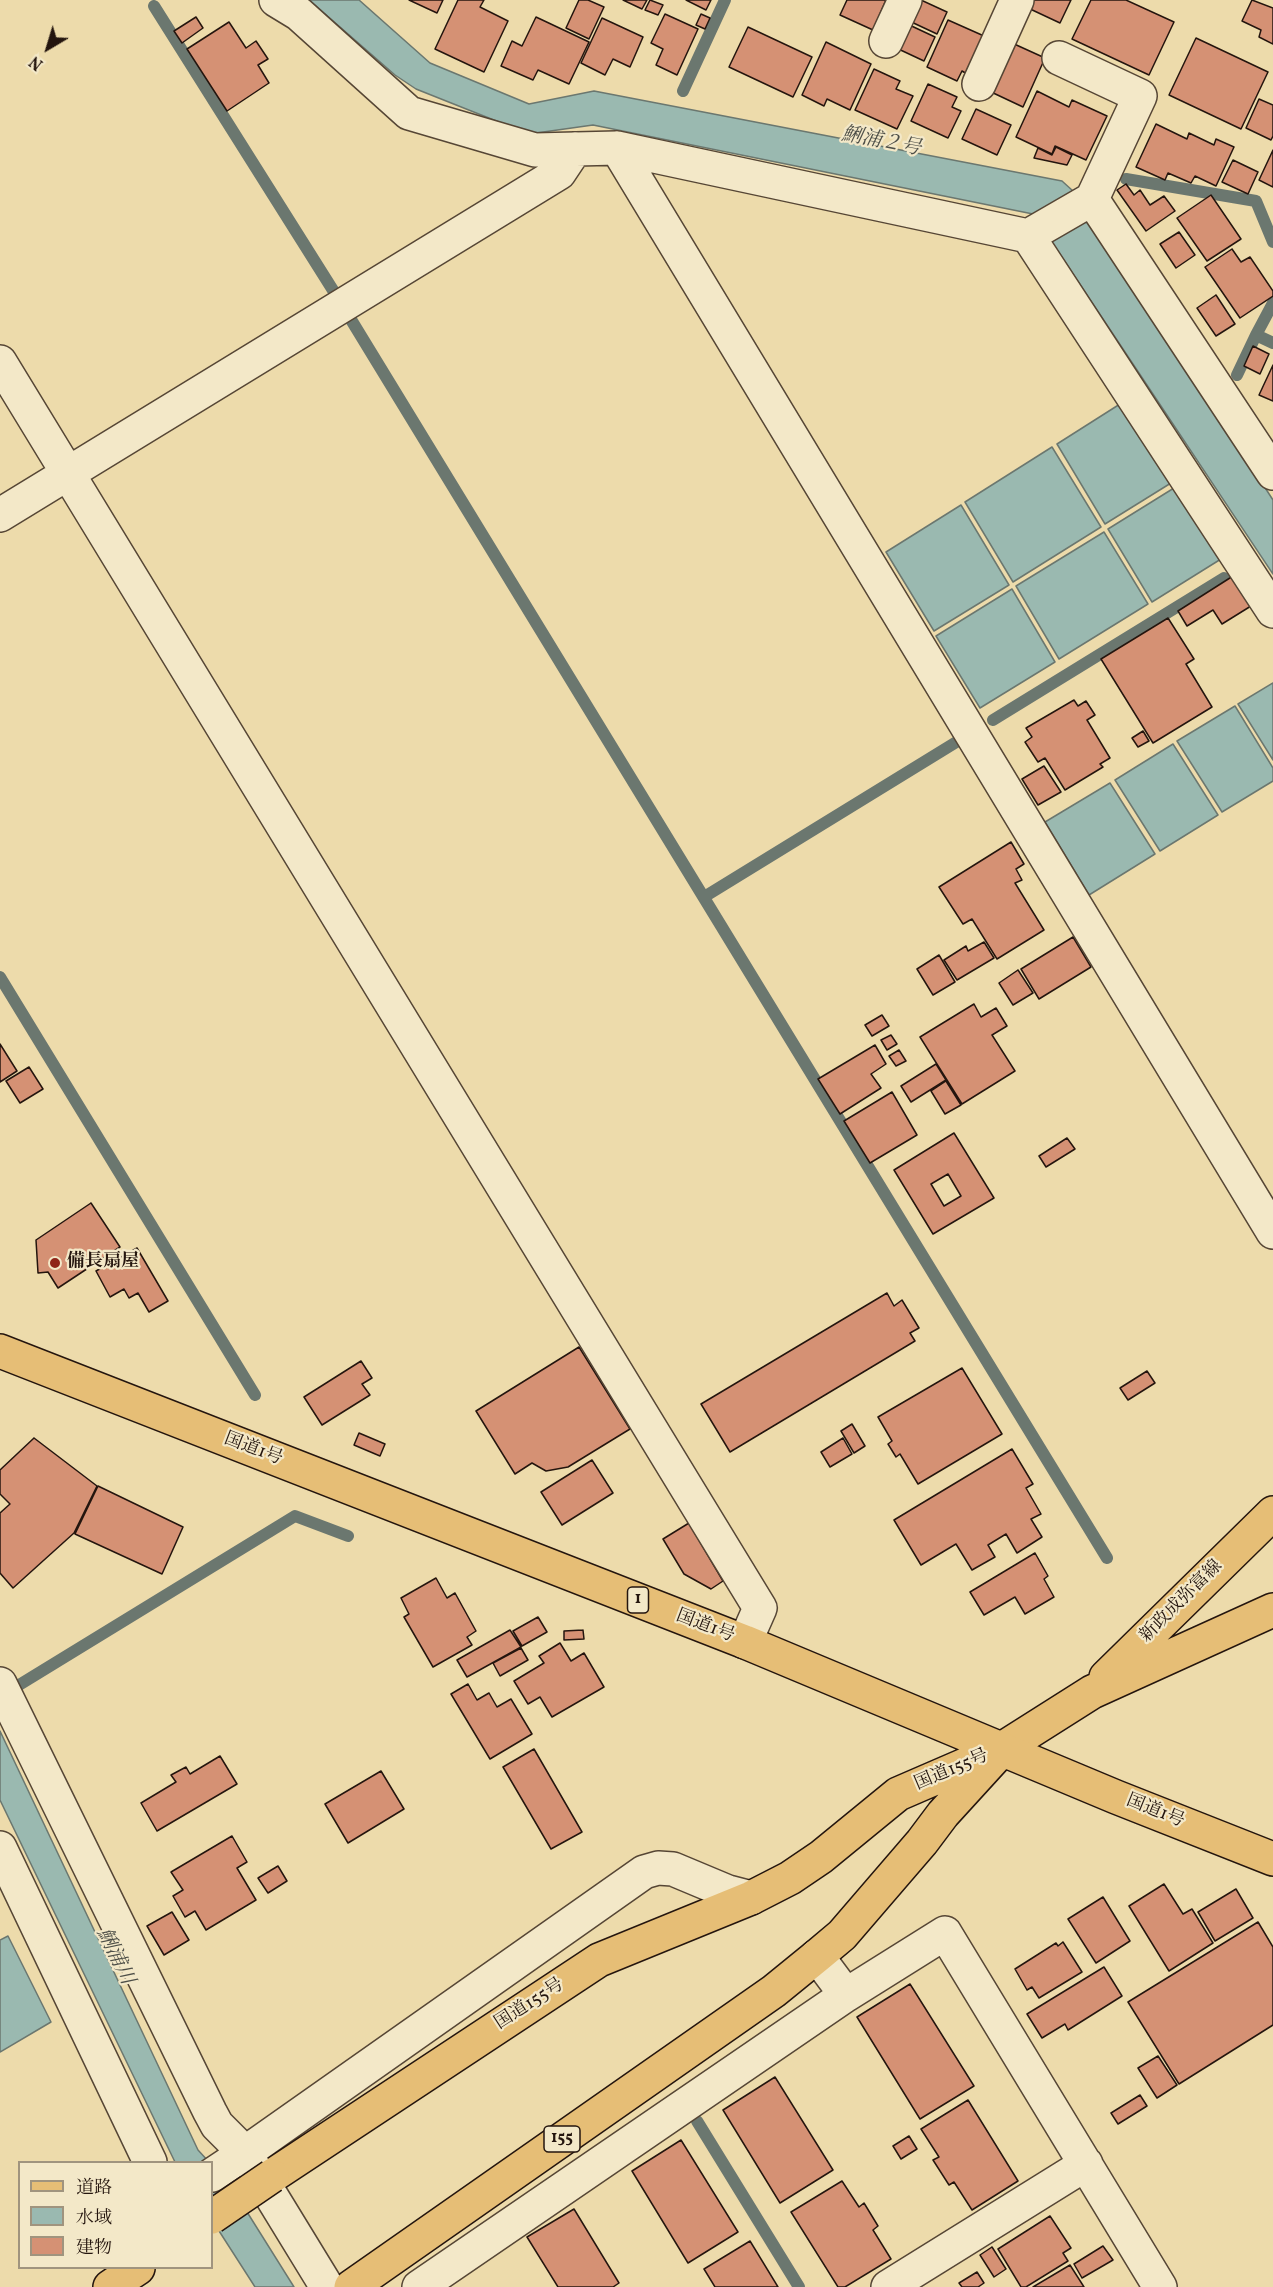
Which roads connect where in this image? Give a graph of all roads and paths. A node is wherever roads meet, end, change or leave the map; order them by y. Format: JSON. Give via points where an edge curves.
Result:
{"nodes":[{"id":1,"x":276,"y":0,"type":"edge"},
{"id":2,"x":904,"y":0,"type":"edge"},
{"id":3,"x":1017,"y":0,"type":"edge"},
{"id":4,"x":886,"y":41,"type":"dead end"},
{"id":5,"x":1059,"y":58,"type":"dead end"},
{"id":6,"x":979,"y":84,"type":"dead end"},
{"id":7,"x":616,"y":148,"type":"junction"},
{"id":8,"x":575,"y":149,"type":"junction"},
{"id":9,"x":1092,"y":199,"type":"junction"},
{"id":10,"x":1028,"y":236,"type":"junction"},
{"id":11,"x":0,"y":362,"type":"edge"},
{"id":12,"x":67,"y":473,"type":"junction"},
{"id":13,"x":1273,"y":473,"type":"edge"},
{"id":14,"x":0,"y":515,"type":"edge"},
{"id":15,"x":1273,"y":612,"type":"edge"},
{"id":16,"x":1273,"y":1232,"type":"edge"},
{"id":17,"x":0,"y":1351,"type":"edge"},
{"id":18,"x":1273,"y":1513,"type":"edge"},
{"id":19,"x":1273,"y":1611,"type":"edge"},
{"id":20,"x":746,"y":1642,"type":"junction"},
{"id":21,"x":0,"y":1684,"type":"edge"},
{"id":22,"x":1092,"y":1692,"type":"junction"},
{"id":23,"x":1002,"y":1749,"type":"junction"},
{"id":24,"x":0,"y":1848,"type":"edge"},
{"id":25,"x":1273,"y":1859,"type":"edge"},
{"id":26,"x":751,"y":1898,"type":"junction"},
{"id":27,"x":817,"y":1956,"type":"junction"},
{"id":28,"x":846,"y":1995,"type":"junction"},
{"id":29,"x":149,"y":2161,"type":"edge"},
{"id":30,"x":1086,"y":2164,"type":"junction"},
{"id":31,"x":227,"y":2165,"type":"edge"},
{"id":32,"x":213,"y":2216,"type":"edge"},
{"id":33,"x":137,"y":2269,"type":"edge"},
{"id":34,"x":110,"y":2287,"type":"edge"},
{"id":35,"x":327,"y":2287,"type":"edge"},
{"id":36,"x":351,"y":2287,"type":"edge"},
{"id":37,"x":419,"y":2287,"type":"edge"},
{"id":38,"x":888,"y":2287,"type":"edge"},
{"id":39,"x":1160,"y":2287,"type":"edge"}],
"edges":[{"from":1,"to":8,"type":"street","via":[[299,14],[409,113],[535,150]]},
{"from":2,"to":4,"type":"street"},
{"from":3,"to":6,"type":"street"},
{"from":5,"to":9,"type":"street","via":[[1140,96]]},
{"from":7,"to":8,"type":"street"},
{"from":7,"to":10,"type":"street"},
{"from":7,"to":16,"type":"street"},
{"from":8,"to":12,"type":"street","via":[[559,173]]},
{"from":9,"to":10,"type":"street"},
{"from":9,"to":13,"type":"street"},
{"from":10,"to":15,"type":"street"},
{"from":11,"to":12,"type":"street"},
{"from":12,"to":14,"type":"street"},
{"from":12,"to":20,"type":"street","via":[[760,1608]]},
{"from":17,"to":20,"type":"main road","name":"国道1号","number":"1"},
{"from":18,"to":22,"type":"main road","name":"新政成弥富線"},
{"from":19,"to":22,"type":"main road","name":"新政成弥富線"},
{"from":20,"to":23,"type":"main road","name":"国道1号","number":"1"},
{"from":21,"to":31,"type":"street","via":[[217,2125]]},
{"from":22,"to":23,"type":"main road","name":"新政成弥富線"},
{"from":23,"to":25,"type":"main road","name":"国道1号","number":"1"},
{"from":23,"to":26,"type":"main road","name":"国道155号","via":[[898,1794],[821,1857]]},
{"from":23,"to":27,"type":"main road","name":"国道155号","number":"155","via":[[842,1935]]},
{"from":24,"to":29,"type":"street"},
{"from":26,"to":31,"type":"street","via":[[673,1869],[644,1872]]},
{"from":26,"to":32,"type":"main road","name":"国道155号","bridge":true,"via":[[598,1960]]},
{"from":27,"to":28,"type":"street"},
{"from":27,"to":36,"type":"main road","name":"国道155号","number":"155"},
{"from":28,"to":30,"type":"street","via":[[945,1933]]},
{"from":28,"to":37,"type":"street"},
{"from":30,"to":38,"type":"street"},
{"from":30,"to":39,"type":"street"},
{"from":31,"to":35,"type":"street"},
{"from":33,"to":34,"type":"main road"}]}
